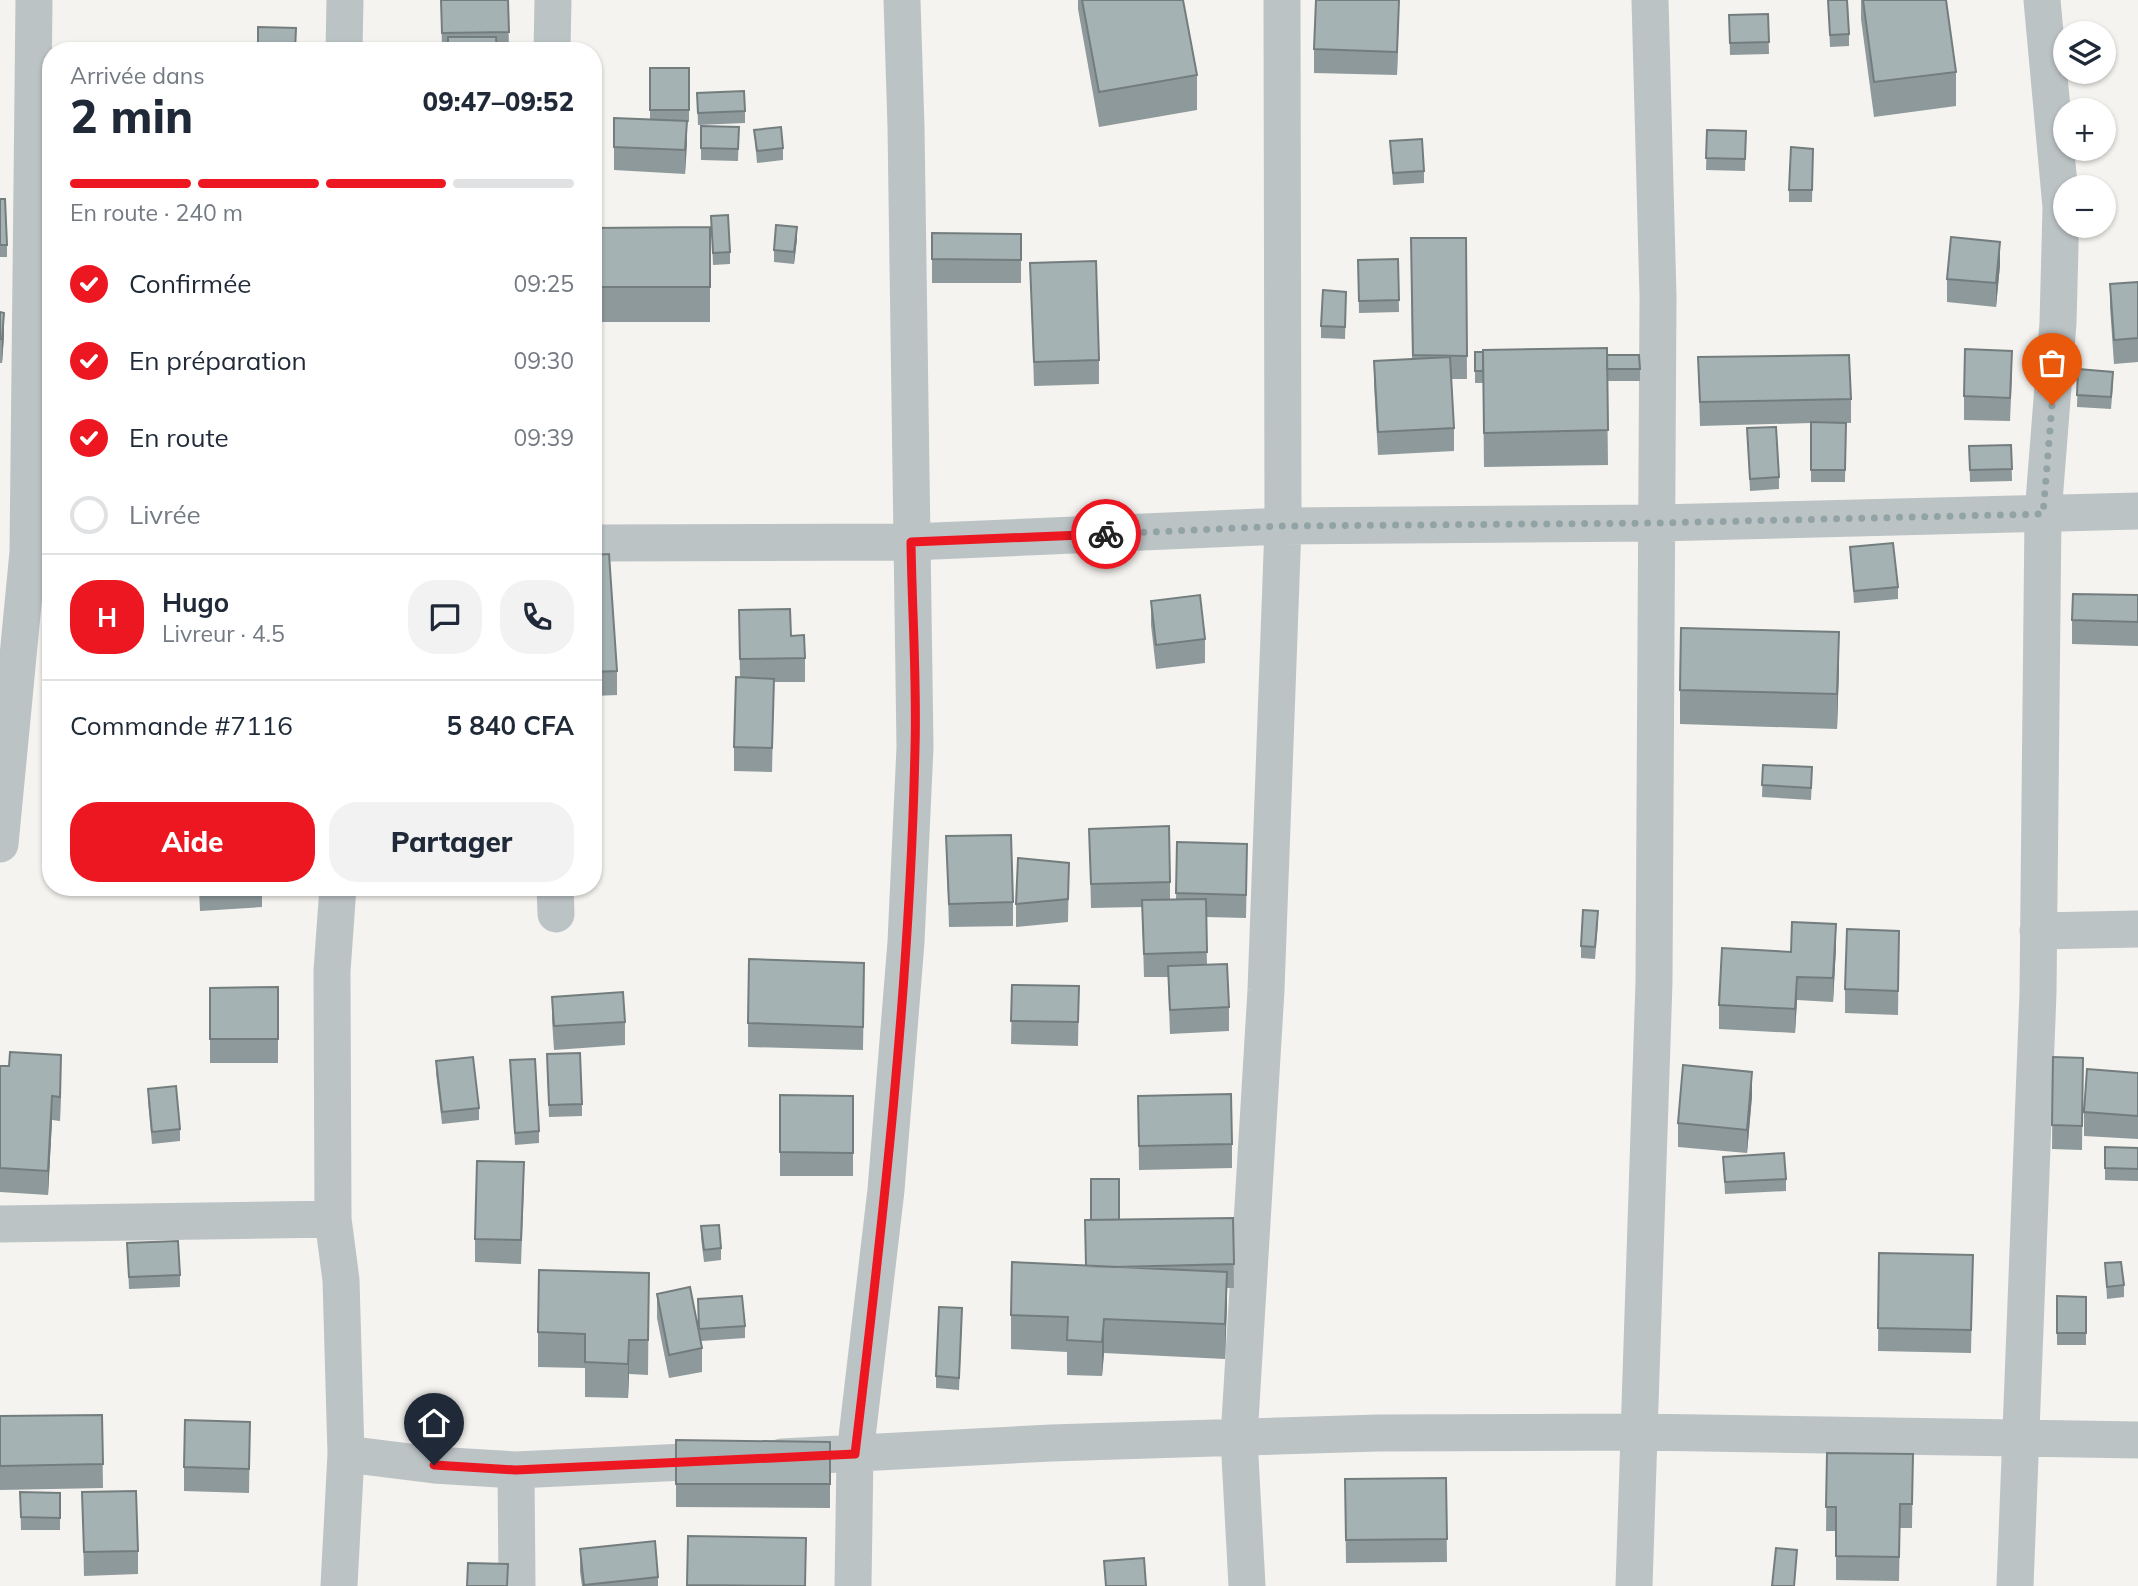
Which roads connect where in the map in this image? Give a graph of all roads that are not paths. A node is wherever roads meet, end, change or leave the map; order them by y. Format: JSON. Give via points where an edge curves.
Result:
{"nodes":[{"id":1,"x":34,"y":0,"type":"edge"},
{"id":2,"x":345,"y":0,"type":"edge"},
{"id":3,"x":554,"y":0,"type":"edge"},
{"id":4,"x":902,"y":0,"type":"edge"},
{"id":5,"x":1282,"y":0,"type":"edge"},
{"id":6,"x":1650,"y":0,"type":"edge"},
{"id":7,"x":2042,"y":0,"type":"edge"},
{"id":8,"x":344,"y":42,"type":"edge"},
{"id":9,"x":552,"y":42,"type":"edge"},
{"id":10,"x":2138,"y":511,"type":"edge"},
{"id":11,"x":2043,"y":514,"type":"junction"},
{"id":12,"x":1657,"y":523,"type":"junction"},
{"id":13,"x":1283,"y":526,"type":"junction"},
{"id":14,"x":911,"y":542,"type":"junction"},
{"id":15,"x":602,"y":543,"type":"edge"},
{"id":16,"x":26,"y":552,"type":"edge"},
{"id":17,"x":0,"y":844,"type":"edge"},
{"id":18,"x":337,"y":896,"type":"edge"},
{"id":19,"x":2138,"y":929,"type":"edge"},
{"id":20,"x":2038,"y":931,"type":"junction"},
{"id":21,"x":333,"y":1219,"type":"junction"},
{"id":22,"x":0,"y":1224,"type":"edge"},
{"id":23,"x":1640,"y":1432,"type":"junction"},
{"id":24,"x":1239,"y":1438,"type":"junction"},
{"id":25,"x":2022,"y":1438,"type":"junction"},
{"id":26,"x":2138,"y":1440,"type":"edge"},
{"id":27,"x":346,"y":1454,"type":"junction"},
{"id":28,"x":855,"y":1454,"type":"junction"},
{"id":29,"x":516,"y":1470,"type":"junction"},
{"id":30,"x":340,"y":1586,"type":"edge"},
{"id":31,"x":517,"y":1586,"type":"edge"},
{"id":32,"x":853,"y":1586,"type":"edge"},
{"id":33,"x":1247,"y":1586,"type":"edge"},
{"id":34,"x":1634,"y":1586,"type":"edge"},
{"id":35,"x":2015,"y":1586,"type":"edge"}],
"edges":[{"from":1,"to":16,"type":"street"},
{"from":2,"to":8,"type":"street"},
{"from":3,"to":9,"type":"street"},
{"from":4,"to":14,"type":"street"},
{"from":5,"to":13,"type":"street"},
{"from":6,"to":12,"type":"street","via":[[1658,296]]},
{"from":7,"to":11,"type":"street","via":[[2061,207],[2058,323]]},
{"from":10,"to":11,"type":"street"},
{"from":11,"to":12,"type":"street"},
{"from":11,"to":20,"type":"street"},
{"from":12,"to":13,"type":"street"},
{"from":12,"to":23,"type":"street","via":[[1654,982]]},
{"from":13,"to":14,"type":"street"},
{"from":13,"to":24,"type":"street","via":[[1266,990]]},
{"from":14,"to":15,"type":"street"},
{"from":14,"to":28,"type":"street","via":[[915,747],[906,942],[886,1191]]},
{"from":16,"to":17,"type":"street"},
{"from":18,"to":21,"type":"street","via":[[332,971]]},
{"from":19,"to":20,"type":"street"},
{"from":20,"to":25,"type":"street"},
{"from":21,"to":22,"type":"street"},
{"from":21,"to":27,"type":"street","via":[[341,1280]]},
{"from":23,"to":24,"type":"street"},
{"from":23,"to":25,"type":"street"},
{"from":23,"to":34,"type":"street"},
{"from":24,"to":28,"type":"street"},
{"from":24,"to":33,"type":"street"},
{"from":25,"to":26,"type":"street"},
{"from":25,"to":35,"type":"street"},
{"from":27,"to":29,"type":"street"},
{"from":27,"to":30,"type":"street"},
{"from":28,"to":29,"type":"street"},
{"from":28,"to":32,"type":"street"},
{"from":29,"to":31,"type":"street"}]}
